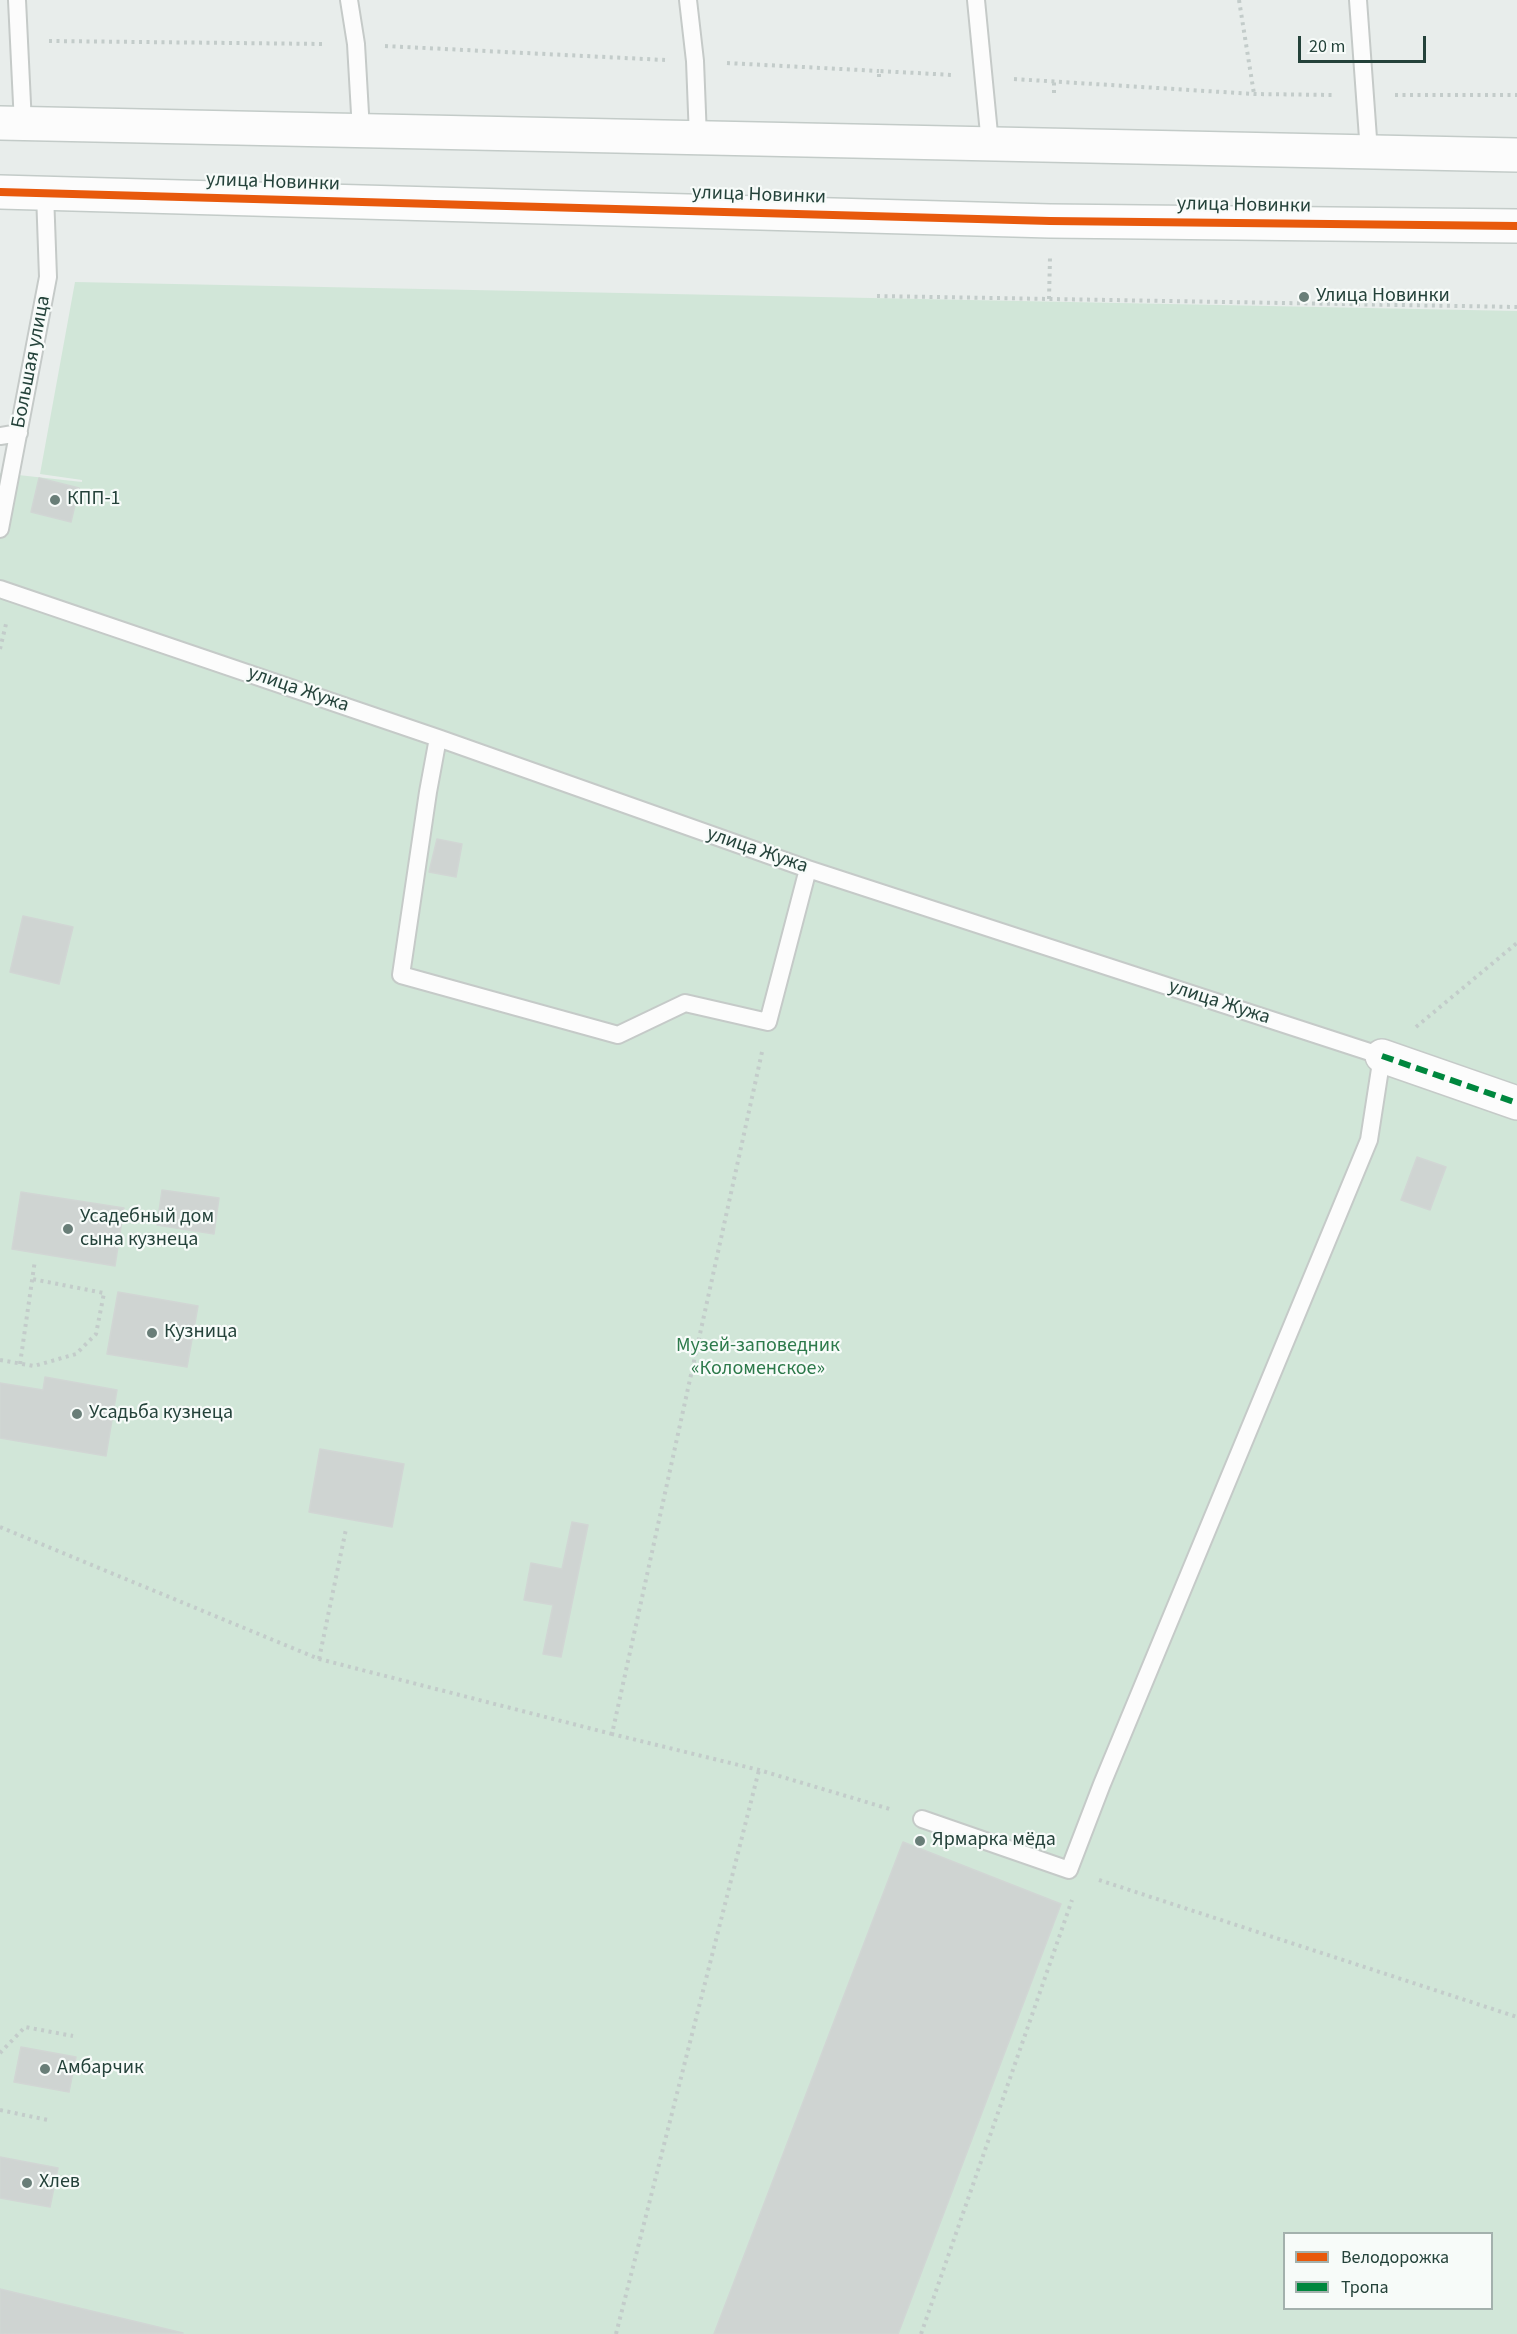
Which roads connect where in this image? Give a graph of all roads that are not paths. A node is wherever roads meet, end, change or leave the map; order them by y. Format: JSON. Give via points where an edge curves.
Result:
{"nodes":[{"id":1,"x":17,"y":0,"type":"edge"},
{"id":2,"x":350,"y":0,"type":"edge"},
{"id":3,"x":688,"y":0,"type":"edge"},
{"id":4,"x":976,"y":0,"type":"edge"},
{"id":5,"x":1358,"y":0,"type":"edge"},
{"id":6,"x":12,"y":123,"type":"edge"},
{"id":7,"x":361,"y":131,"type":"junction"},
{"id":8,"x":698,"y":138,"type":"junction"},
{"id":9,"x":990,"y":144,"type":"junction"},
{"id":10,"x":1369,"y":152,"type":"junction"},
{"id":11,"x":1517,"y":155,"type":"edge"},
{"id":12,"x":0,"y":192,"type":"edge"},
{"id":13,"x":45,"y":193,"type":"junction"},
{"id":14,"x":1517,"y":226,"type":"edge"},
{"id":15,"x":19,"y":433,"type":"junction"},
{"id":16,"x":0,"y":436,"type":"edge"},
{"id":17,"x":0,"y":529,"type":"edge"},
{"id":18,"x":0,"y":589,"type":"edge"},
{"id":19,"x":438,"y":738,"type":"junction"},
{"id":20,"x":808,"y":869,"type":"junction"},
{"id":21,"x":1382,"y":1056,"type":"junction"},
{"id":22,"x":1517,"y":1103,"type":"edge"},
{"id":23,"x":922,"y":1819,"type":"road end"}],
"edges":[{"from":1,"to":6,"type":"lane"},
{"from":2,"to":7,"type":"lane"},
{"from":3,"to":8,"type":"lane"},
{"from":4,"to":9,"type":"lane"},
{"from":5,"to":10,"type":"lane"},
{"from":6,"to":7,"type":"street"},
{"from":7,"to":8,"type":"street"},
{"from":8,"to":9,"type":"street"},
{"from":9,"to":10,"type":"street"},
{"from":10,"to":11,"type":"street"},
{"from":12,"to":13,"type":"street","name":"улица Новинки"},
{"from":13,"to":14,"type":"street","name":"улица Новинки","via":[[1050,221]]},
{"from":13,"to":15,"type":"lane","name":"Большая улица","via":[[48,277]]},
{"from":15,"to":16,"type":"lane"},
{"from":15,"to":17,"type":"lane","name":"Большая улица"},
{"from":18,"to":19,"type":"lane","name":"улица Жужа"},
{"from":19,"to":20,"type":"lane","name":"улица Жужа"},
{"from":19,"to":20,"type":"lane","via":[[401,975],[618,1035],[685,1003],[768,1022]]},
{"from":20,"to":21,"type":"lane","name":"улица Жужа"},
{"from":21,"to":22,"type":"street","name":"улица Жужа"},
{"from":21,"to":23,"type":"lane","via":[[1369,1140],[1101,1784],[1069,1870]]}]}
